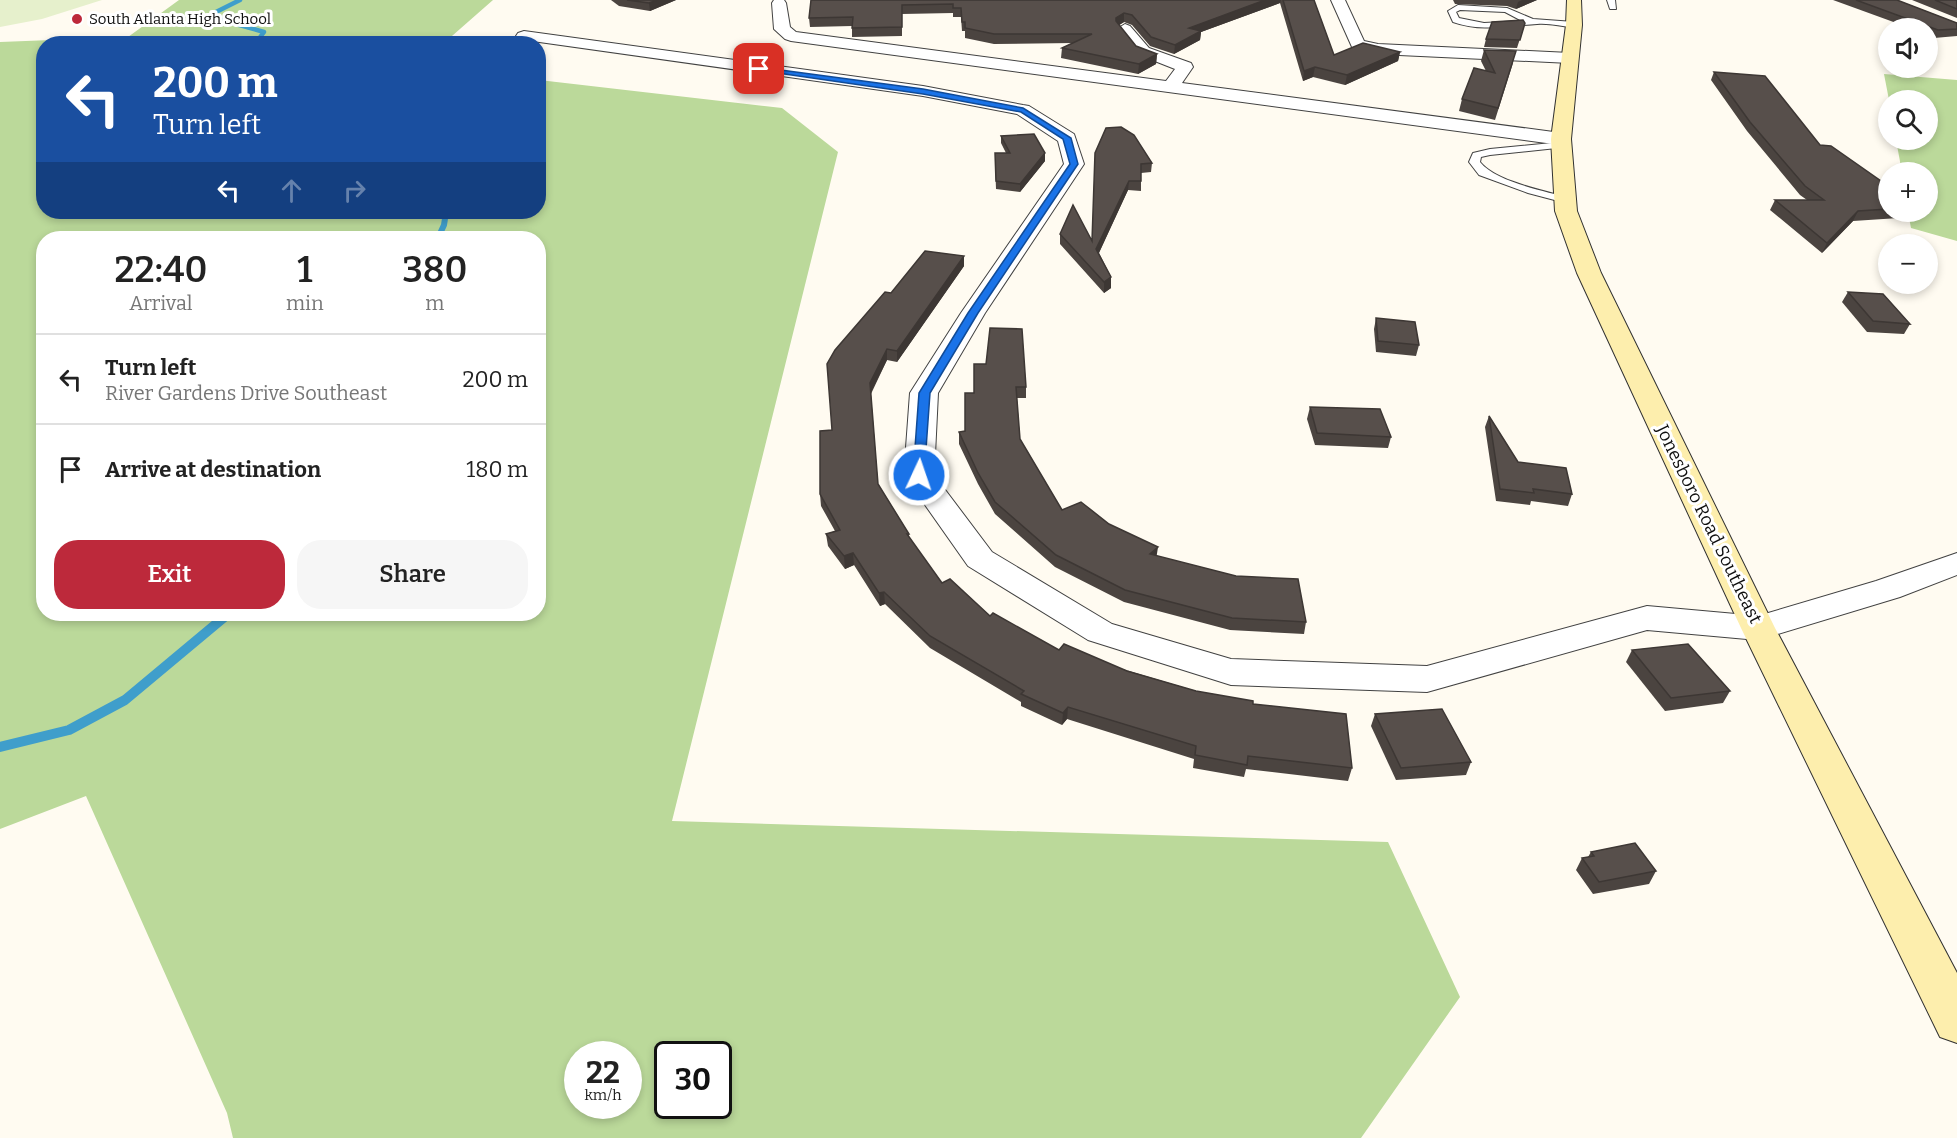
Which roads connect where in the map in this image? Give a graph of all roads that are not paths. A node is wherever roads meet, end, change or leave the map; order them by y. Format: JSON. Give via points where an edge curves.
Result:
{"nodes":[{"id":1,"x":1338,"y":0,"type":"edge"},
{"id":2,"x":1574,"y":0,"type":"edge"},
{"id":3,"x":779,"y":3,"type":"dead end"},
{"id":4,"x":1532,"y":22,"type":"junction"},
{"id":5,"x":1574,"y":25,"type":"junction"},
{"id":6,"x":1125,"y":29,"type":"edge"},
{"id":7,"x":546,"y":39,"type":"edge"},
{"id":8,"x":1570,"y":58,"type":"junction"},
{"id":9,"x":1170,"y":87,"type":"junction"},
{"id":10,"x":1562,"y":142,"type":"junction"},
{"id":11,"x":1566,"y":200,"type":"junction"},
{"id":12,"x":1957,"y":563,"type":"edge"},
{"id":13,"x":1758,"y":628,"type":"junction"},
{"id":14,"x":1957,"y":1021,"type":"edge"}],
"edges":[{"from":1,"to":8,"type":"street","via":[[1358,44],[1378,49]]},
{"from":2,"to":5,"type":"main road","name":"Jonesboro Road Southeast"},
{"from":3,"to":9,"type":"street","via":[[782,28],[791,36]]},
{"from":4,"to":4,"type":"lane","via":[[1500,26],[1467,24],[1455,20],[1452,11],[1458,7],[1507,10]]},
{"from":4,"to":5,"type":"lane"},
{"from":5,"to":8,"type":"main road","name":"Jonesboro Road Southeast"},
{"from":6,"to":9,"type":"street","via":[[1143,51],[1185,66]]},
{"from":7,"to":13,"type":"street","via":[[923,91],[1023,110],[1067,138],[1074,164],[924,393],[919,475],[980,559],[1101,632],[1231,672],[1427,679],[1647,618]]},
{"from":8,"to":10,"type":"main road","name":"Jonesboro Road Southeast"},
{"from":9,"to":10,"type":"street"},
{"from":10,"to":11,"type":"main road","name":"Jonesboro Road Southeast"},
{"from":10,"to":11,"type":"lane","via":[[1490,152],[1477,155],[1474,162],[1483,173]]},
{"from":11,"to":13,"type":"main road","name":"Jonesboro Road Southeast","via":[[1566,210],[1589,273]]},
{"from":12,"to":13,"type":"street","via":[[1888,589]]},
{"from":13,"to":14,"type":"main road","name":"Jonesboro Road Southeast"}]}
